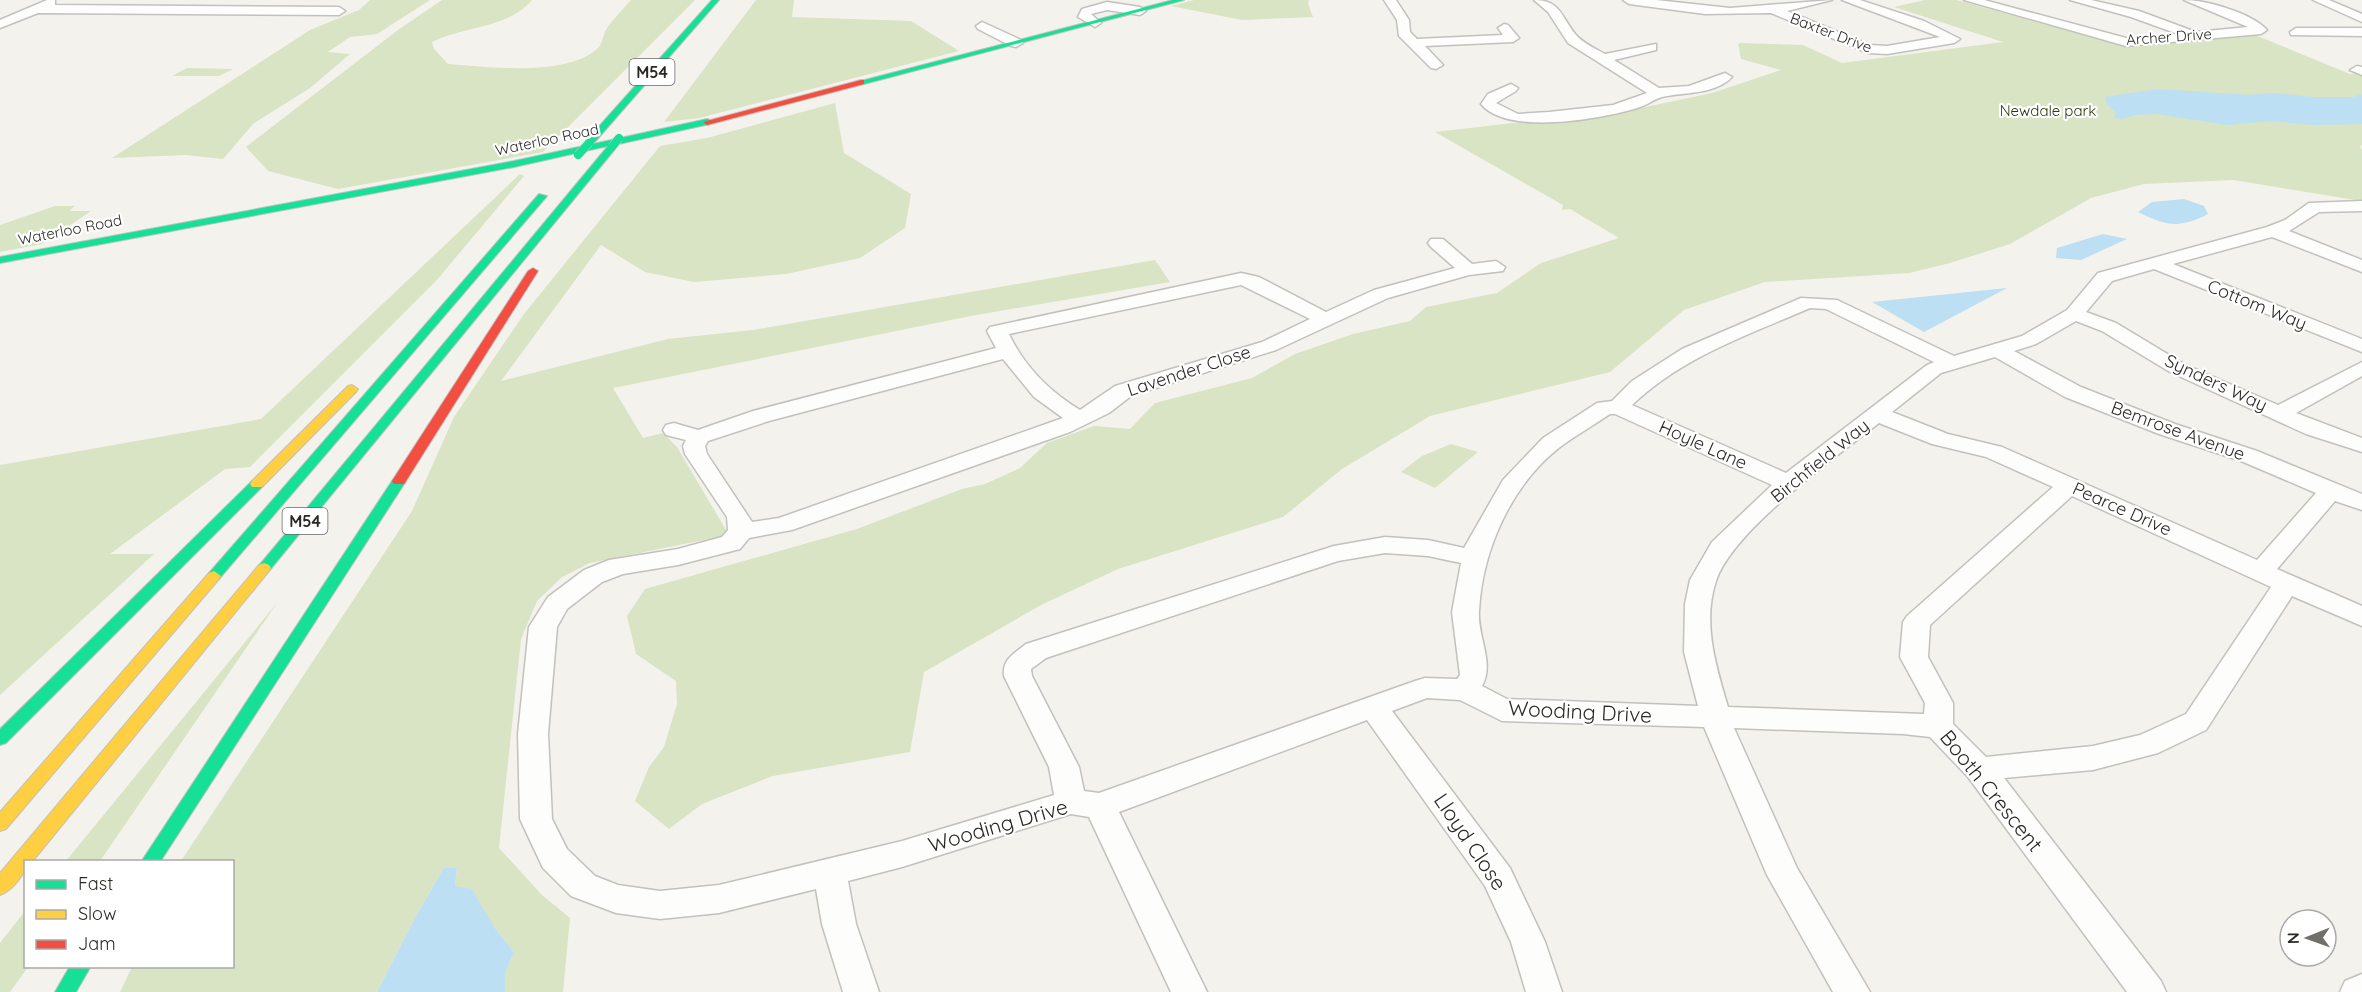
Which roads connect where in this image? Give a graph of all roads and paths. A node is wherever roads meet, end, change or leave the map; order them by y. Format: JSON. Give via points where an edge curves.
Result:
{"nodes":[{"id":1,"x":58,"y":0,"type":"edge"},
{"id":2,"x":172,"y":0,"type":"edge"},
{"id":3,"x":716,"y":0,"type":"edge"},
{"id":4,"x":1074,"y":0,"type":"edge"},
{"id":5,"x":1181,"y":0,"type":"edge"},
{"id":6,"x":1390,"y":0,"type":"edge"},
{"id":7,"x":1542,"y":0,"type":"edge"},
{"id":8,"x":1629,"y":0,"type":"edge"},
{"id":9,"x":1826,"y":0,"type":"edge"},
{"id":10,"x":1848,"y":0,"type":"edge"},
{"id":11,"x":1970,"y":0,"type":"edge"},
{"id":12,"x":2076,"y":0,"type":"edge"},
{"id":13,"x":2190,"y":0,"type":"edge"},
{"id":14,"x":2319,"y":0,"type":"edge"},
{"id":15,"x":2089,"y":4,"type":"junction"},
{"id":16,"x":37,"y":9,"type":"junction"},
{"id":17,"x":153,"y":9,"type":"junction"},
{"id":18,"x":1774,"y":10,"type":"junction"},
{"id":19,"x":339,"y":12,"type":"dead end"},
{"id":20,"x":1094,"y":16,"type":"junction"},
{"id":21,"x":2032,"y":16,"type":"junction"},
{"id":22,"x":2362,"y":18,"type":"edge"},
{"id":23,"x":0,"y":24,"type":"edge"},
{"id":24,"x":982,"y":26,"type":"dead end"},
{"id":25,"x":2281,"y":27,"type":"dead end"},
{"id":26,"x":1504,"y":28,"type":"dead end"},
{"id":27,"x":2362,"y":32,"type":"edge"},
{"id":28,"x":2197,"y":36,"type":"junction"},
{"id":29,"x":1016,"y":43,"type":"junction"},
{"id":30,"x":1414,"y":43,"type":"junction"},
{"id":31,"x":1639,"y":48,"type":"dead end"},
{"id":32,"x":1603,"y":59,"type":"junction"},
{"id":33,"x":1436,"y":65,"type":"dead end"},
{"id":34,"x":1744,"y":78,"type":"dead end"},
{"id":35,"x":1511,"y":88,"type":"dead end"},
{"id":36,"x":1656,"y":93,"type":"junction"},
{"id":37,"x":634,"y":120,"type":"dead end"},
{"id":38,"x":613,"y":146,"type":"junction"},
{"id":39,"x":564,"y":171,"type":"dead end"},
{"id":40,"x":550,"y":187,"type":"dead end"},
{"id":41,"x":2362,"y":206,"type":"edge"},
{"id":42,"x":523,"y":219,"type":"junction"},
{"id":43,"x":2273,"y":231,"type":"junction"},
{"id":44,"x":1437,"y":243,"type":"dead end"},
{"id":45,"x":0,"y":260,"type":"edge"},
{"id":46,"x":2152,"y":262,"type":"junction"},
{"id":47,"x":2362,"y":266,"type":"edge"},
{"id":48,"x":1496,"y":267,"type":"dead end"},
{"id":49,"x":1468,"y":270,"type":"junction"},
{"id":50,"x":2074,"y":314,"type":"junction"},
{"id":51,"x":1326,"y":320,"type":"junction"},
{"id":52,"x":2362,"y":346,"type":"edge"},
{"id":53,"x":1997,"y":350,"type":"junction"},
{"id":54,"x":1006,"y":352,"type":"junction"},
{"id":55,"x":381,"y":361,"type":"dead end"},
{"id":56,"x":1952,"y":363,"type":"junction"},
{"id":57,"x":2362,"y":368,"type":"edge"},
{"id":58,"x":364,"y":377,"type":"dead end"},
{"id":59,"x":1618,"y":407,"type":"junction"},
{"id":60,"x":2279,"y":413,"type":"junction"},
{"id":61,"x":1878,"y":414,"type":"junction"},
{"id":62,"x":1078,"y":418,"type":"junction"},
{"id":63,"x":674,"y":430,"type":"dead end"},
{"id":64,"x":699,"y":436,"type":"junction"},
{"id":65,"x":2362,"y":445,"type":"edge"},
{"id":66,"x":1788,"y":483,"type":"junction"},
{"id":67,"x":2069,"y":486,"type":"junction"},
{"id":68,"x":2330,"y":492,"type":"junction"},
{"id":69,"x":2362,"y":503,"type":"edge"},
{"id":70,"x":741,"y":531,"type":"junction"},
{"id":71,"x":1474,"y":558,"type":"junction"},
{"id":72,"x":2261,"y":571,"type":"junction"},
{"id":73,"x":2288,"y":583,"type":"junction"},
{"id":74,"x":2362,"y":617,"type":"edge"},
{"id":75,"x":1465,"y":690,"type":"junction"},
{"id":76,"x":1372,"y":705,"type":"junction"},
{"id":77,"x":1715,"y":718,"type":"junction"},
{"id":78,"x":1938,"y":727,"type":"junction"},
{"id":79,"x":0,"y":740,"type":"edge"},
{"id":80,"x":1979,"y":769,"type":"junction"},
{"id":81,"x":1086,"y":804,"type":"junction"},
{"id":82,"x":0,"y":824,"type":"edge"},
{"id":83,"x":151,"y":860,"type":"edge"},
{"id":84,"x":830,"y":873,"type":"junction"},
{"id":85,"x":0,"y":887,"type":"edge"},
{"id":86,"x":80,"y":968,"type":"edge"},
{"id":87,"x":2362,"y":990,"type":"edge"},
{"id":88,"x":64,"y":992,"type":"edge"},
{"id":89,"x":861,"y":992,"type":"edge"},
{"id":90,"x":1189,"y":992,"type":"edge"},
{"id":91,"x":1544,"y":992,"type":"edge"},
{"id":92,"x":1852,"y":992,"type":"edge"},
{"id":93,"x":2148,"y":992,"type":"edge"},
{"id":94,"x":2358,"y":992,"type":"edge"}],
"edges":[{"from":1,"to":16,"type":"street"},
{"from":2,"to":17,"type":"street"},
{"from":3,"to":39,"type":"main road","number":"M54","bridge":true},
{"from":4,"to":20,"type":"street"},
{"from":5,"to":20,"type":"main road","name":"Waterloo Road","via":[[1140,11]]},
{"from":6,"to":30,"type":"street","via":[[1403,20],[1404,33]]},
{"from":7,"to":32,"type":"street","via":[[1554,10],[1573,40]]},
{"from":8,"to":18,"type":"street","via":[[1715,11]]},
{"from":9,"to":18,"type":"street"},
{"from":10,"to":18,"type":"street","name":"Baxter Drive","via":[[1954,39],[1887,50],[1868,49]]},
{"from":11,"to":21,"type":"street","name":"Archer Drive"},
{"from":12,"to":15,"type":"street"},
{"from":13,"to":28,"type":"street","name":"Archer Drive","via":[[2261,30]]},
{"from":14,"to":22,"type":"street"},
{"from":15,"to":21,"type":"street"},
{"from":15,"to":28,"type":"street","via":[[2134,14]]},
{"from":16,"to":17,"type":"street"},
{"from":16,"to":23,"type":"street"},
{"from":17,"to":19,"type":"street"},
{"from":20,"to":29,"type":"main road","name":"Waterloo Road"},
{"from":21,"to":28,"type":"street","name":"Archer Drive","via":[[2126,42]]},
{"from":24,"to":29,"type":"street"},
{"from":25,"to":27,"type":"street","via":[[2302,35]]},
{"from":26,"to":30,"type":"street","via":[[1514,38]]},
{"from":29,"to":45,"type":"main road","name":"Waterloo Road","via":[[746,114],[514,164]]},
{"from":30,"to":33,"type":"street"},
{"from":31,"to":32,"type":"street"},
{"from":32,"to":36,"type":"street"},
{"from":34,"to":36,"type":"street","via":[[1722,74],[1691,90]]},
{"from":35,"to":36,"type":"street","via":[[1488,104],[1517,118],[1628,108],[1650,101]]},
{"from":37,"to":38,"type":"main road","number":"M54"},
{"from":38,"to":83,"type":"main road","number":"M54","via":[[466,379]]},
{"from":38,"to":85,"type":"main road","number":"M54"},
{"from":40,"to":42,"type":"main road","number":"M54"},
{"from":41,"to":43,"type":"street","name":"Birchfield Way","via":[[2315,207]]},
{"from":42,"to":55,"type":"main road","number":"M54"},
{"from":42,"to":82,"type":"main road","number":"M54"},
{"from":43,"to":46,"type":"street","name":"Birchfield Way"},
{"from":43,"to":47,"type":"street"},
{"from":44,"to":49,"type":"street"},
{"from":46,"to":50,"type":"street","name":"Birchfield Way","via":[[2105,277]]},
{"from":46,"to":52,"type":"street","name":"Cottom Way"},
{"from":48,"to":49,"type":"street","name":"Lavender Close"},
{"from":49,"to":51,"type":"street","name":"Lavender Close","via":[[1381,294]]},
{"from":50,"to":53,"type":"street","name":"Birchfield Way","via":[[2029,340]]},
{"from":50,"to":60,"type":"street","name":"Synders Way","via":[[2109,327],[2177,368]]},
{"from":51,"to":54,"type":"street","via":[[1241,279],[1006,328],[997,331]]},
{"from":51,"to":62,"type":"street","name":"Lavender Close","via":[[1269,346],[1123,391],[1101,408]]},
{"from":53,"to":56,"type":"street","name":"Birchfield Way"},
{"from":53,"to":68,"type":"street","name":"Bemrose Avenue","via":[[2073,392],[2249,456]]},
{"from":54,"to":62,"type":"street","via":[[1058,408]]},
{"from":54,"to":64,"type":"street"},
{"from":56,"to":59,"type":"street","via":[[1830,304],[1808,302],[1689,353],[1640,386]]},
{"from":56,"to":61,"type":"street","name":"Birchfield Way","via":[[1934,369]]},
{"from":57,"to":60,"type":"street"},
{"from":58,"to":79,"type":"main road"},
{"from":59,"to":66,"type":"street","name":"Hoyle Lane"},
{"from":59,"to":71,"type":"street","via":[[1605,408],[1551,442],[1511,485]]},
{"from":60,"to":65,"type":"street","name":"Synders Way"},
{"from":61,"to":66,"type":"street","name":"Birchfield Way"},
{"from":61,"to":67,"type":"street","name":"Pearce Drive","via":[[1940,439],[1994,452]]},
{"from":62,"to":70,"type":"street","name":"Lavender Close","via":[[1062,427],[783,525]]},
{"from":63,"to":64,"type":"street"},
{"from":64,"to":70,"type":"street","via":[[694,446],[696,454],[739,517]]},
{"from":66,"to":77,"type":"street","name":"Birchfield Way","via":[[1722,548],[1702,580],[1698,652]]},
{"from":67,"to":72,"type":"street","name":"Pearce Drive"},
{"from":67,"to":78,"type":"street","name":"Booth Crescent","via":[[1917,622],[1914,657],[1939,703]]},
{"from":68,"to":69,"type":"street","name":"Bemrose Avenue"},
{"from":68,"to":72,"type":"street"},
{"from":70,"to":84,"type":"street","name":"Wooding Drive","via":[[731,543],[678,557],[618,566],[576,586],[557,603],[543,627],[533,734],[536,819],[555,858],[583,886],[616,899],[660,905],[719,899]]},
{"from":71,"to":75,"type":"street","via":[[1465,612],[1474,675]]},
{"from":71,"to":81,"type":"street","via":[[1428,548],[1385,545],[1334,554],[1036,651],[1017,666],[1018,676]]},
{"from":72,"to":73,"type":"street","name":"Pearce Drive"},
{"from":73,"to":74,"type":"street","name":"Pearce Drive"},
{"from":73,"to":80,"type":"street","via":[[2196,722],[2148,745],[2093,758]]},
{"from":75,"to":76,"type":"street","name":"Wooding Drive","via":[[1425,688]]},
{"from":75,"to":77,"type":"street","name":"Wooding Drive","via":[[1502,710]]},
{"from":76,"to":81,"type":"street","name":"Wooding Drive"},
{"from":76,"to":91,"type":"street","name":"Lloyd Close","via":[[1498,878],[1528,942]]},
{"from":77,"to":78,"type":"street","name":"Wooding Drive"},
{"from":77,"to":92,"type":"street","name":"Birchfield Way","via":[[1784,874]]},
{"from":78,"to":80,"type":"street","name":"Booth Crescent"},
{"from":80,"to":93,"type":"street","name":"Booth Crescent"},
{"from":81,"to":84,"type":"street","name":"Wooding Drive"},
{"from":81,"to":90,"type":"street"},
{"from":84,"to":89,"type":"street","via":[[839,924]]},
{"from":86,"to":88,"type":"main road"},
{"from":87,"to":94,"type":"street"}]}
